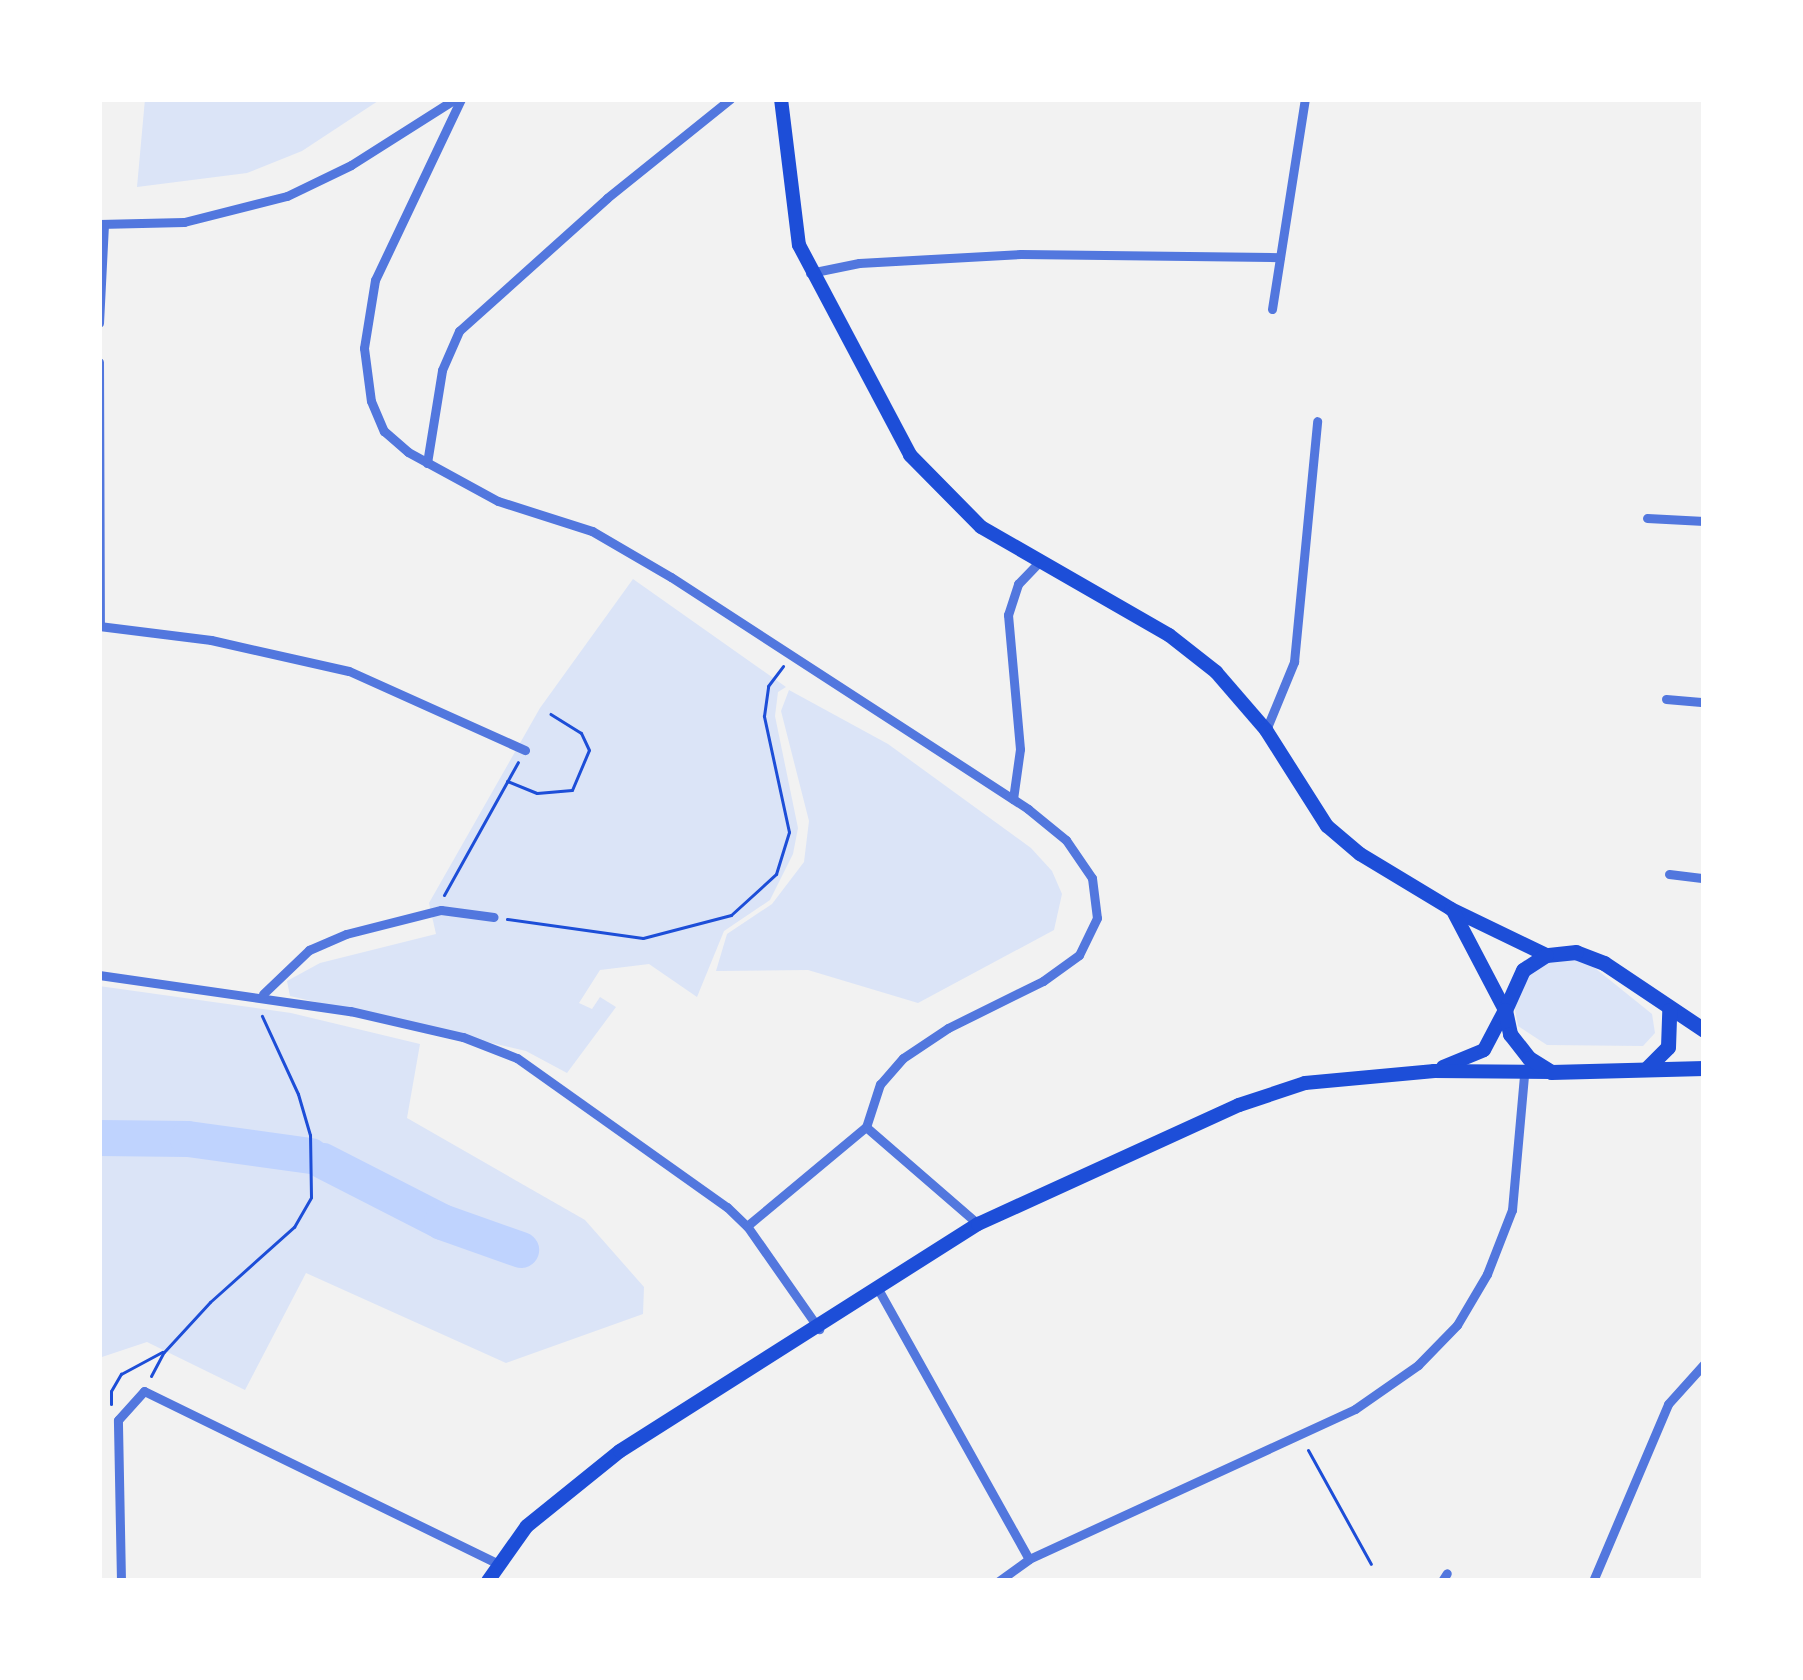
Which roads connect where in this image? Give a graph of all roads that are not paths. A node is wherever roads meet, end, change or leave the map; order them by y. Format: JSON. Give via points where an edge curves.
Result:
{"nodes":[{"id":1,"x":458,"y":99,"type":"edge"},
{"id":2,"x":730,"y":99,"type":"edge"},
{"id":3,"x":781,"y":99,"type":"edge"},
{"id":4,"x":1304,"y":99,"type":"edge"},
{"id":5,"x":101,"y":225,"type":"edge"},
{"id":6,"x":1280,"y":257,"type":"junction"},
{"id":7,"x":810,"y":273,"type":"junction"},
{"id":8,"x":1272,"y":310,"type":"dead end"},
{"id":9,"x":99,"y":323,"type":"edge"},
{"id":10,"x":99,"y":362,"type":"edge"},
{"id":11,"x":1317,"y":421,"type":"dead end"},
{"id":12,"x":427,"y":463,"type":"junction"},
{"id":13,"x":100,"y":479,"type":"edge"},
{"id":14,"x":1647,"y":518,"type":"dead end"},
{"id":15,"x":1704,"y":520,"type":"edge"},
{"id":16,"x":1040,"y":561,"type":"junction"},
{"id":17,"x":99,"y":626,"type":"edge"},
{"id":18,"x":1666,"y":699,"type":"dead end"},
{"id":19,"x":1704,"y":702,"type":"edge"},
{"id":20,"x":1266,"y":730,"type":"junction"},
{"id":21,"x":525,"y":750,"type":"road end"},
{"id":22,"x":1013,"y":799,"type":"junction"},
{"id":23,"x":1669,"y":874,"type":"dead end"},
{"id":24,"x":1704,"y":878,"type":"edge"},
{"id":25,"x":1451,"y":909,"type":"junction"},
{"id":26,"x":494,"y":917,"type":"road end"},
{"id":27,"x":1546,"y":956,"type":"junction"},
{"id":28,"x":99,"y":975,"type":"edge"},
{"id":29,"x":263,"y":994,"type":"junction"},
{"id":30,"x":1505,"y":1010,"type":"junction"},
{"id":31,"x":1669,"y":1010,"type":"junction"},
{"id":32,"x":1704,"y":1030,"type":"edge"},
{"id":33,"x":1704,"y":1068,"type":"edge"},
{"id":34,"x":1434,"y":1071,"type":"junction"},
{"id":35,"x":1643,"y":1071,"type":"junction"},
{"id":36,"x":1552,"y":1072,"type":"junction"},
{"id":37,"x":1524,"y":1075,"type":"junction"},
{"id":38,"x":866,"y":1127,"type":"junction"},
{"id":39,"x":978,"y":1224,"type":"junction"},
{"id":40,"x":747,"y":1226,"type":"junction"},
{"id":41,"x":878,"y":1288,"type":"junction"},
{"id":42,"x":819,"y":1329,"type":"junction"},
{"id":43,"x":1704,"y":1364,"type":"edge"},
{"id":44,"x":1029,"y":1559,"type":"junction"},
{"id":45,"x":496,"y":1563,"type":"junction"},
{"id":46,"x":121,"y":1581,"type":"edge"},
{"id":47,"x":488,"y":1581,"type":"edge"},
{"id":48,"x":998,"y":1581,"type":"edge"},
{"id":49,"x":1593,"y":1581,"type":"edge"}],
"edges":[{"from":1,"to":5,"type":"street","via":[[287,196],[184,222]]},
{"from":1,"to":12,"type":"street","via":[[388,244],[364,347],[377,420],[395,444]]},
{"from":2,"to":12,"type":"street","via":[[459,331],[442,370]]},
{"from":3,"to":7,"type":"main road","via":[[792,207]]},
{"from":4,"to":6,"type":"street"},
{"from":5,"to":9,"type":"street"},
{"from":6,"to":7,"type":"street","via":[[1021,254]]},
{"from":6,"to":8,"type":"street"},
{"from":7,"to":16,"type":"main road","via":[[910,455],[981,527]]},
{"from":10,"to":13,"type":"street"},
{"from":11,"to":20,"type":"street","via":[[1294,662]]},
{"from":12,"to":22,"type":"street","via":[[498,501],[604,537]]},
{"from":13,"to":17,"type":"street"},
{"from":14,"to":15,"type":"street"},
{"from":16,"to":20,"type":"main road","via":[[1168,635],[1216,672]]},
{"from":16,"to":22,"type":"street","via":[[1018,584],[1008,615],[1019,749]]},
{"from":17,"to":21,"type":"street","via":[[211,640],[349,671]]},
{"from":18,"to":19,"type":"street"},
{"from":20,"to":25,"type":"main road","via":[[1328,826]]},
{"from":22,"to":38,"type":"street","via":[[1083,860],[1096,894],[1090,938],[1062,969],[903,1058],[880,1084]]},
{"from":23,"to":24,"type":"street"},
{"from":25,"to":27,"type":"main road"},
{"from":25,"to":30,"type":"main road"},
{"from":26,"to":29,"type":"street","via":[[441,910],[327,941]]},
{"from":27,"to":30,"type":"main road","via":[[1515,979]]},
{"from":27,"to":31,"type":"main road","via":[[1588,954]]},
{"from":28,"to":29,"type":"street"},
{"from":29,"to":40,"type":"street","via":[[463,1037],[517,1058],[674,1165]]},
{"from":30,"to":34,"type":"main road","via":[[1484,1050]]},
{"from":30,"to":36,"type":"main road","via":[[1510,1034]]},
{"from":31,"to":32,"type":"main road"},
{"from":31,"to":35,"type":"main road","via":[[1668,1047]]},
{"from":33,"to":35,"type":"main road"},
{"from":34,"to":37,"type":"main road"},
{"from":34,"to":39,"type":"main road","via":[[1306,1083],[1239,1105]]},
{"from":35,"to":36,"type":"main road"},
{"from":36,"to":37,"type":"main road"},
{"from":37,"to":44,"type":"street","via":[[1512,1210],[1457,1324],[1354,1409]]},
{"from":38,"to":39,"type":"street"},
{"from":38,"to":40,"type":"street"},
{"from":39,"to":41,"type":"main road"},
{"from":40,"to":42,"type":"street"},
{"from":41,"to":42,"type":"main road"},
{"from":41,"to":44,"type":"street"},
{"from":42,"to":45,"type":"main road","via":[[620,1451],[527,1526]]},
{"from":43,"to":49,"type":"street","via":[[1669,1404]]},
{"from":44,"to":48,"type":"street"},
{"from":45,"to":46,"type":"street","via":[[144,1391],[118,1420]]},
{"from":45,"to":47,"type":"main road"}]}
